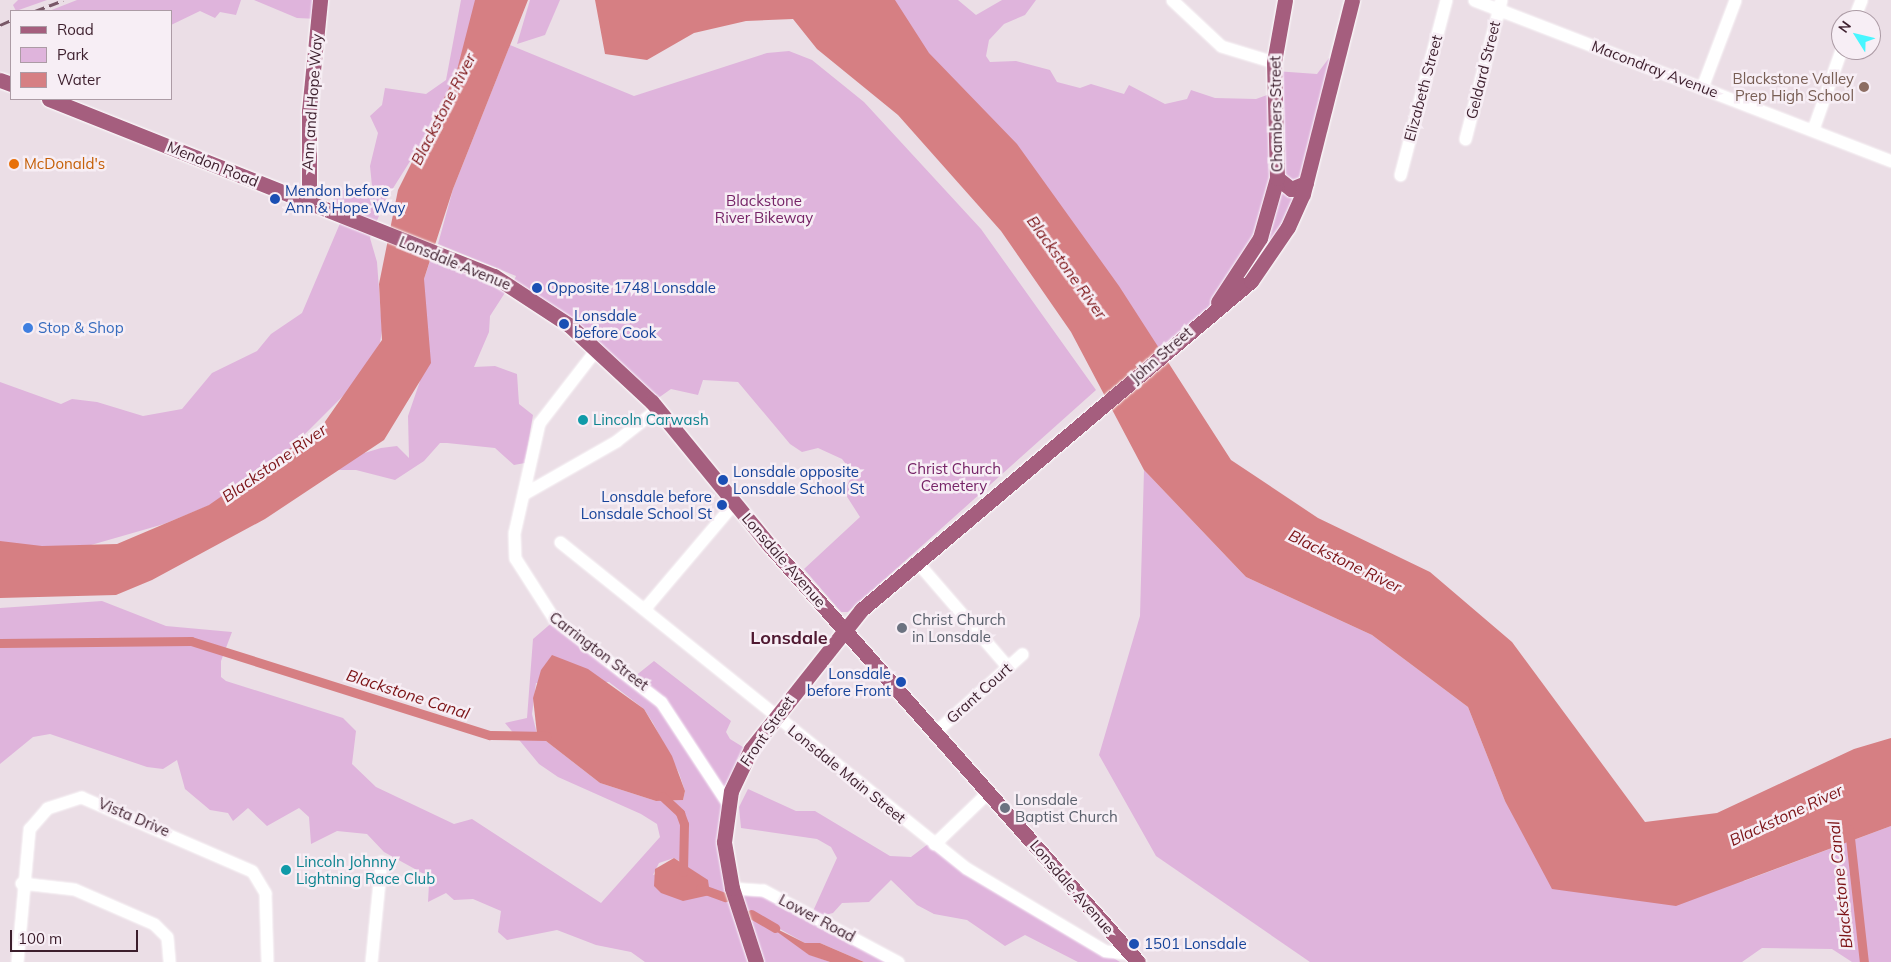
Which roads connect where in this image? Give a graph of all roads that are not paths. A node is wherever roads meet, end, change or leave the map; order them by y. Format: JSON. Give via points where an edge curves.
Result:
{"nodes":[{"id":1,"x":320,"y":0,"type":"edge"},
{"id":2,"x":1172,"y":0,"type":"edge"},
{"id":3,"x":1285,"y":0,"type":"edge"},
{"id":4,"x":1352,"y":0,"type":"edge"},
{"id":5,"x":1446,"y":0,"type":"edge"},
{"id":6,"x":1474,"y":0,"type":"edge"},
{"id":7,"x":1735,"y":0,"type":"edge"},
{"id":8,"x":1500,"y":5,"type":"edge"},
{"id":9,"x":1838,"y":60,"type":"edge"},
{"id":10,"x":1274,"y":62,"type":"junction"},
{"id":11,"x":1702,"y":87,"type":"junction"},
{"id":12,"x":51,"y":100,"type":"edge"},
{"id":13,"x":1813,"y":130,"type":"junction"},
{"id":14,"x":1466,"y":139,"type":"dead end"},
{"id":15,"x":1891,"y":161,"type":"edge"},
{"id":16,"x":1400,"y":175,"type":"dead end"},
{"id":17,"x":1277,"y":178,"type":"junction"},
{"id":18,"x":1306,"y":183,"type":"junction"},
{"id":19,"x":308,"y":204,"type":"junction"},
{"id":20,"x":376,"y":231,"type":"joint"},
{"id":21,"x":1254,"y":249,"type":"junction"},
{"id":22,"x":1264,"y":265,"type":"junction"},
{"id":23,"x":1197,"y":325,"type":"junction"},
{"id":24,"x":597,"y":348,"type":"junction"},
{"id":25,"x":657,"y":408,"type":"junction"},
{"id":26,"x":525,"y":493,"type":"junction"},
{"id":27,"x":734,"y":503,"type":"junction"},
{"id":28,"x":560,"y":542,"type":"dead end"},
{"id":29,"x":917,"y":562,"type":"junction"},
{"id":30,"x":644,"y":609,"type":"junction"},
{"id":31,"x":844,"y":630,"type":"junction"},
{"id":32,"x":1022,"y":654,"type":"dead end"},
{"id":33,"x":1008,"y":667,"type":"junction"},
{"id":34,"x":775,"y":716,"type":"junction"},
{"id":35,"x":935,"y":732,"type":"junction"},
{"id":36,"x":988,"y":792,"type":"junction"},
{"id":37,"x":728,"y":804,"type":"junction"},
{"id":38,"x":934,"y":844,"type":"junction"},
{"id":39,"x":382,"y":861,"type":"dead end"},
{"id":40,"x":21,"y":883,"type":"junction"},
{"id":41,"x":732,"y":888,"type":"junction"},
{"id":42,"x":1134,"y":958,"type":"edge"},
{"id":43,"x":17,"y":962,"type":"edge"},
{"id":44,"x":169,"y":962,"type":"edge"},
{"id":45,"x":267,"y":962,"type":"edge"},
{"id":46,"x":372,"y":962,"type":"edge"},
{"id":47,"x":756,"y":962,"type":"edge"},
{"id":48,"x":898,"y":962,"type":"edge"}],
"edges":[{"from":1,"to":19,"type":"main road","name":"Ann and Hope Way","via":[[309,110]]},
{"from":2,"to":10,"type":"street","via":[[1221,46]]},
{"from":3,"to":10,"type":"main road","name":"Chambers Street"},
{"from":4,"to":18,"type":"main road","name":"John Street"},
{"from":5,"to":16,"type":"street","name":"Elizabeth Street"},
{"from":6,"to":8,"type":"street","name":"Macondray Avenue"},
{"from":7,"to":11,"type":"street"},
{"from":8,"to":11,"type":"street","name":"Macondray Avenue"},
{"from":8,"to":14,"type":"street","name":"Geldard Street"},
{"from":9,"to":13,"type":"street"},
{"from":10,"to":17,"type":"main road","name":"Chambers Street"},
{"from":11,"to":13,"type":"street","name":"Macondray Avenue"},
{"from":12,"to":19,"type":"main road","name":"Mendon Road"},
{"from":13,"to":15,"type":"street","name":"Macondray Avenue"},
{"from":17,"to":18,"type":"main road","via":[[1291,188]]},
{"from":17,"to":21,"type":"main road","name":"Chambers Street"},
{"from":18,"to":22,"type":"main road","name":"John Street","via":[[1288,227]]},
{"from":19,"to":20,"type":"main road","name":"Mendon Road"},
{"from":20,"to":24,"type":"main road","name":"Lonsdale Avenue","via":[[516,287]]},
{"from":21,"to":22,"type":"main road"},
{"from":21,"to":23,"type":"main road","name":"Chambers Street","via":[[1222,298]]},
{"from":22,"to":23,"type":"main road","name":"John Street","via":[[1230,302]]},
{"from":23,"to":29,"type":"main road","name":"John Street"},
{"from":24,"to":25,"type":"main road","name":"Lonsdale Avenue"},
{"from":24,"to":26,"type":"street","name":"Carrington Street","via":[[539,423]]},
{"from":25,"to":26,"type":"street","via":[[616,440]]},
{"from":25,"to":27,"type":"main road","name":"Lonsdale Avenue"},
{"from":26,"to":37,"type":"street","name":"Carrington Street","via":[[513,546],[521,572],[537,599],[564,628],[651,690]]},
{"from":27,"to":30,"type":"street"},
{"from":27,"to":31,"type":"main road","name":"Lonsdale Avenue"},
{"from":28,"to":30,"type":"street","name":"Lonsdale Main Street"},
{"from":29,"to":31,"type":"main road","name":"John Street"},
{"from":29,"to":33,"type":"street"},
{"from":30,"to":34,"type":"street","name":"Lonsdale Main Street"},
{"from":31,"to":34,"type":"main road","name":"Front Street"},
{"from":31,"to":35,"type":"main road","name":"Lonsdale Avenue"},
{"from":32,"to":33,"type":"street","name":"Grant Court"},
{"from":33,"to":35,"type":"street","name":"Grant Court"},
{"from":34,"to":37,"type":"main road","name":"Front Street","via":[[743,762]]},
{"from":34,"to":38,"type":"street","name":"Lonsdale Main Street"},
{"from":35,"to":36,"type":"main road","name":"Lonsdale Avenue"},
{"from":36,"to":38,"type":"street"},
{"from":36,"to":42,"type":"main road","name":"Lonsdale Avenue"},
{"from":37,"to":41,"type":"main road","name":"Front Street","via":[[724,842]]},
{"from":38,"to":42,"type":"street","name":"Lonsdale Main Street","via":[[1105,952]]},
{"from":39,"to":46,"type":"street"},
{"from":40,"to":43,"type":"street","name":"Vista Drive"},
{"from":40,"to":44,"type":"street","via":[[74,889],[154,924],[168,938]]},
{"from":40,"to":45,"type":"street","name":"Vista Drive","via":[[25,839],[40,813],[73,798],[98,801],[252,871],[265,893]]},
{"from":41,"to":47,"type":"main road","name":"Front Street"},
{"from":41,"to":48,"type":"street","name":"Lower Road","via":[[763,890]]}]}
